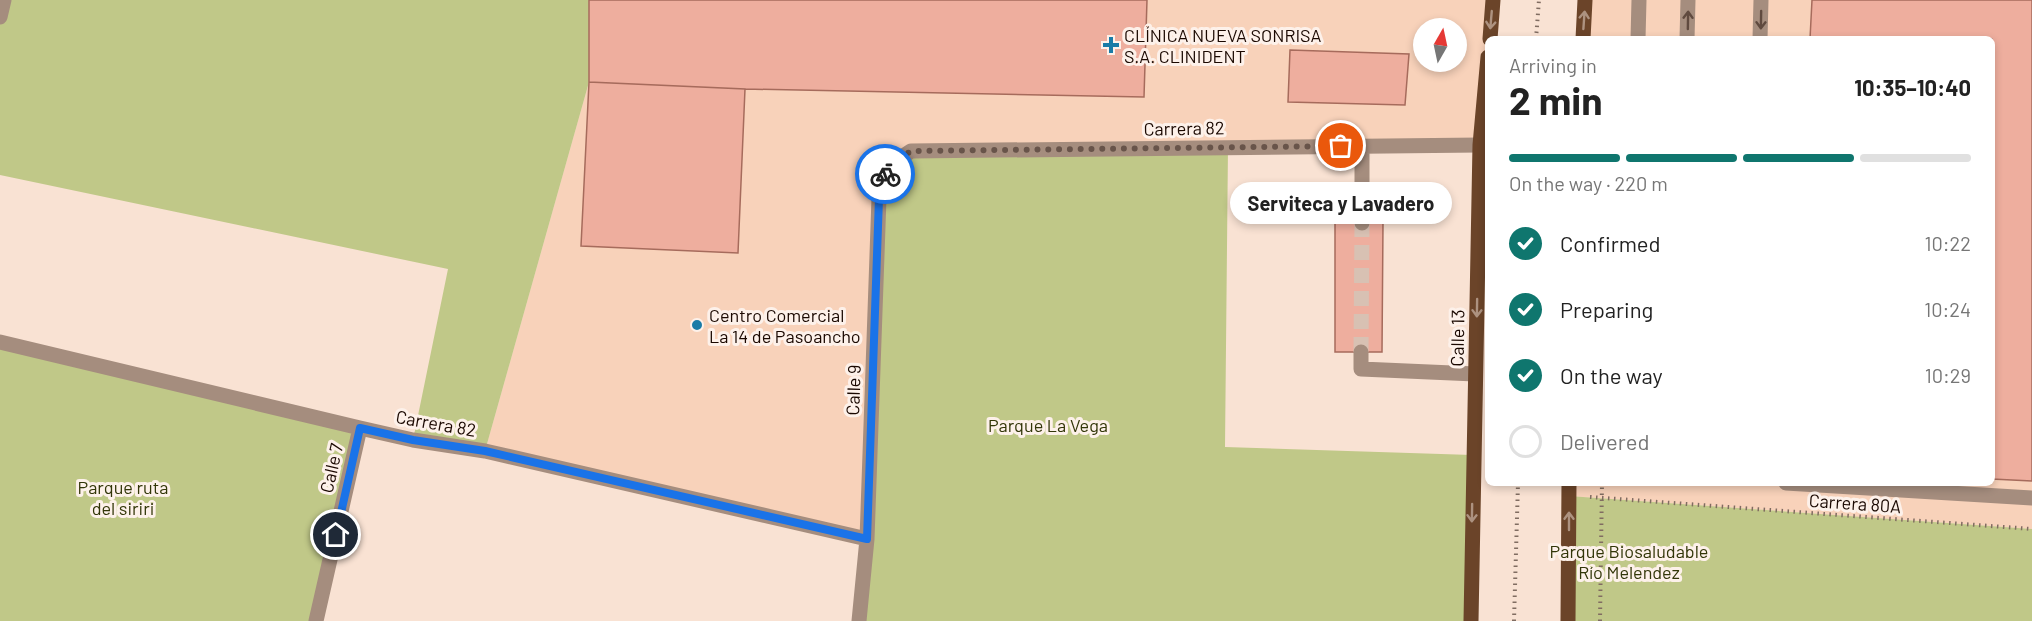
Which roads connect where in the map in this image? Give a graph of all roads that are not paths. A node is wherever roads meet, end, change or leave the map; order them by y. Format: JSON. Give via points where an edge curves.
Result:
{"nodes":[{"id":1,"x":4,"y":0,"type":"edge"},
{"id":2,"x":1493,"y":0,"type":"edge"},
{"id":3,"x":1585,"y":0,"type":"edge"},
{"id":4,"x":1640,"y":0,"type":"edge"},
{"id":5,"x":1688,"y":0,"type":"edge"},
{"id":6,"x":1761,"y":0,"type":"edge"},
{"id":7,"x":0,"y":17,"type":"edge"},
{"id":8,"x":1490,"y":36,"type":"edge"},
{"id":9,"x":1583,"y":36,"type":"edge"},
{"id":10,"x":1638,"y":36,"type":"edge"},
{"id":11,"x":1687,"y":36,"type":"edge"},
{"id":12,"x":1760,"y":36,"type":"edge"},
{"id":13,"x":1485,"y":90,"type":"edge"},
{"id":14,"x":1480,"y":145,"type":"junction"},
{"id":15,"x":1362,"y":146,"type":"junction"},
{"id":16,"x":892,"y":163,"type":"joint"},
{"id":17,"x":1362,"y":223,"type":"tunnel mouth"},
{"id":18,"x":0,"y":342,"type":"edge"},
{"id":19,"x":1361,"y":352,"type":"tunnel mouth"},
{"id":20,"x":1475,"y":374,"type":"junction"},
{"id":21,"x":360,"y":428,"type":"junction"},
{"id":22,"x":1835,"y":486,"type":"edge"},
{"id":23,"x":1569,"y":489,"type":"edge"},
{"id":24,"x":2032,"y":498,"type":"edge"},
{"id":25,"x":867,"y":539,"type":"junction"},
{"id":26,"x":316,"y":621,"type":"edge"},
{"id":27,"x":859,"y":621,"type":"edge"},
{"id":28,"x":1471,"y":621,"type":"edge"},
{"id":29,"x":1568,"y":621,"type":"edge"}],
"edges":[{"from":1,"to":7,"type":"street"},
{"from":2,"to":8,"type":"main road","one_way":true},
{"from":9,"to":3,"type":"main road","one_way":true},
{"from":4,"to":10,"type":"street"},
{"from":11,"to":5,"type":"street","one_way":true},
{"from":6,"to":12,"type":"street","one_way":true},
{"from":13,"to":14,"type":"main road","name":"Calle 13"},
{"from":14,"to":15,"type":"street","name":"Carrera 82"},
{"from":14,"to":20,"type":"main road","name":"Calle 13","one_way":true},
{"from":15,"to":16,"type":"street","name":"Carrera 82","via":[[911,151]]},
{"from":15,"to":17,"type":"street"},
{"from":16,"to":25,"type":"street","name":"Calle 9","via":[[882,179],[879,198]]},
{"from":18,"to":21,"type":"street","name":"Carrera 82"},
{"from":19,"to":20,"type":"street","via":[[1361,369]]},
{"from":20,"to":28,"type":"main road","name":"Calle 13","one_way":true},
{"from":21,"to":25,"type":"street","name":"Carrera 82","via":[[485,451]]},
{"from":21,"to":26,"type":"street","name":"Calle 7"},
{"from":22,"to":24,"type":"street"},
{"from":29,"to":23,"type":"main road","one_way":true},
{"from":25,"to":27,"type":"street","name":"Calle 9"}]}
